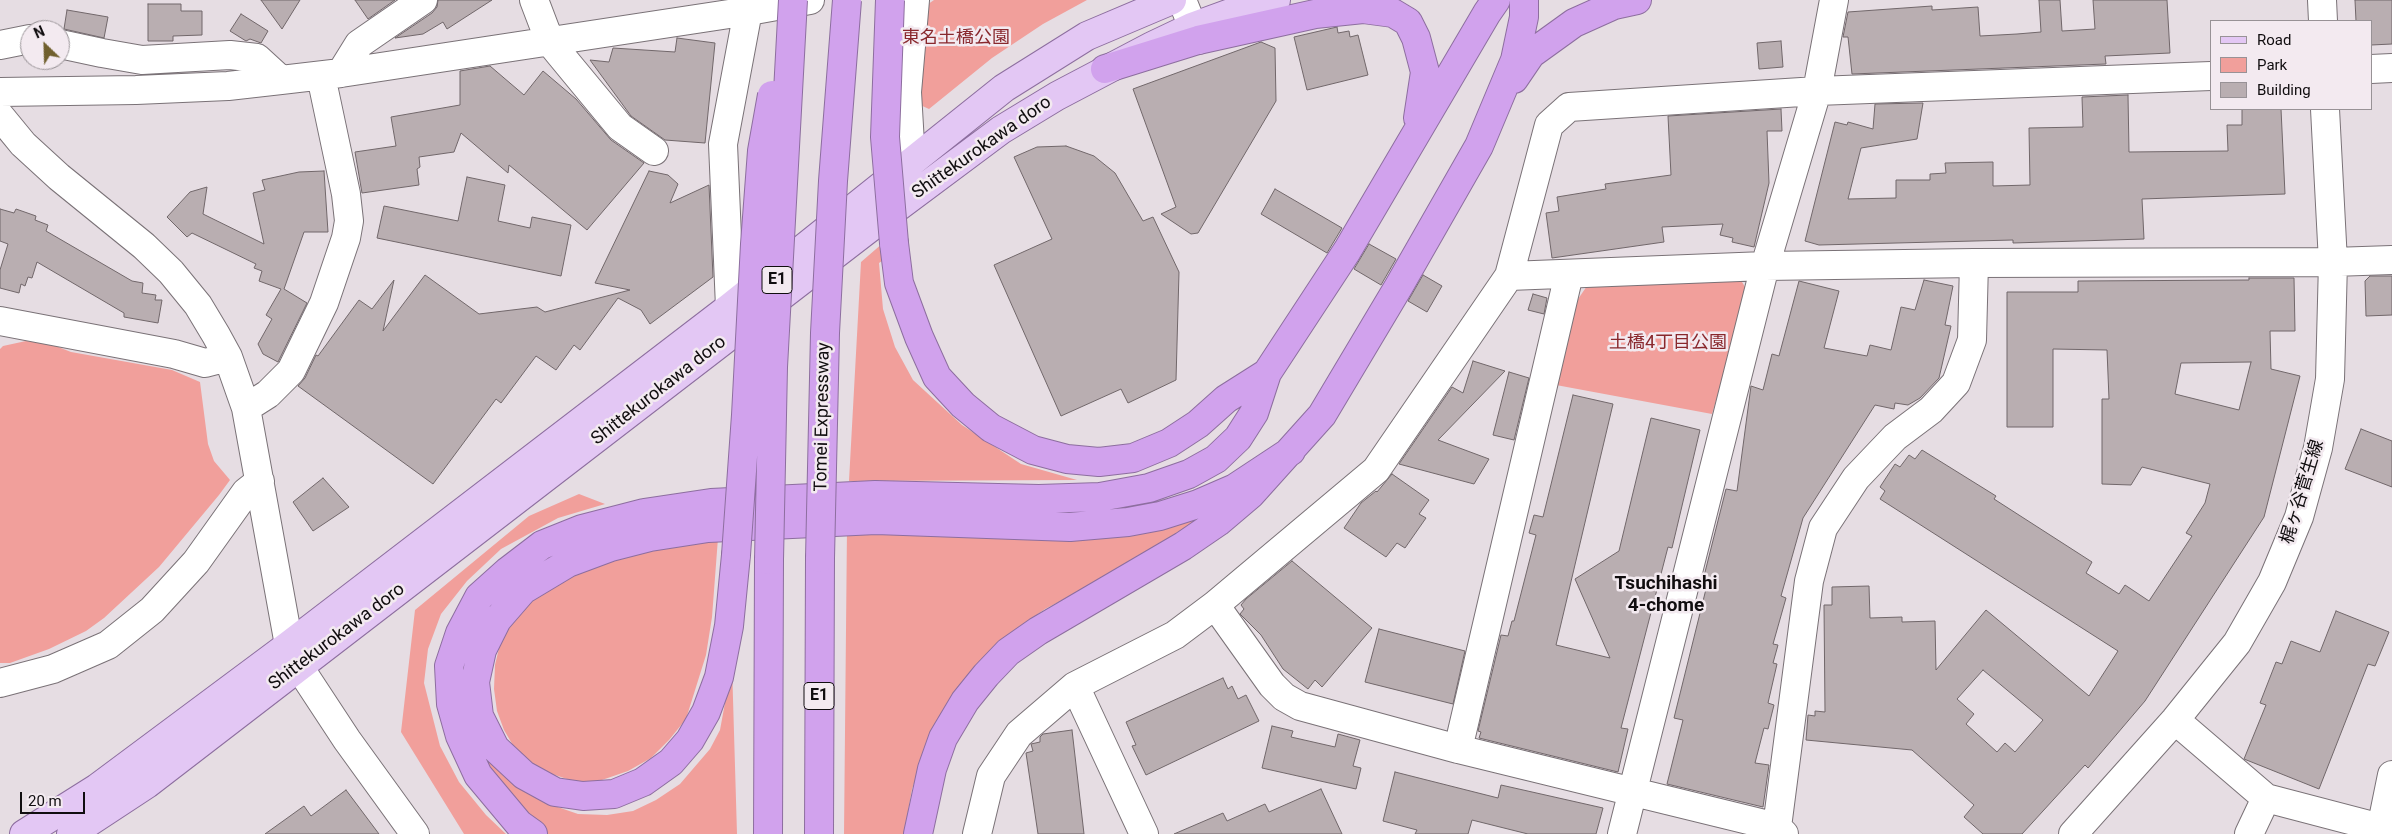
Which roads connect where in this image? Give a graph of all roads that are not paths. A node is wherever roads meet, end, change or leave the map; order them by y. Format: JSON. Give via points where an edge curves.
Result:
{"nodes":[{"id":1,"x":423,"y":0,"type":"edge"},
{"id":2,"x":534,"y":0,"type":"edge"},
{"id":3,"x":792,"y":0,"type":"edge"},
{"id":4,"x":810,"y":0,"type":"edge"},
{"id":5,"x":847,"y":0,"type":"edge"},
{"id":6,"x":890,"y":0,"type":"edge"},
{"id":7,"x":915,"y":0,"type":"edge"},
{"id":8,"x":1172,"y":0,"type":"edge"},
{"id":9,"x":1182,"y":0,"type":"edge"},
{"id":10,"x":1276,"y":0,"type":"edge"},
{"id":11,"x":1496,"y":0,"type":"edge"},
{"id":12,"x":1524,"y":0,"type":"edge"},
{"id":13,"x":1637,"y":0,"type":"edge"},
{"id":14,"x":1834,"y":0,"type":"edge"},
{"id":15,"x":2322,"y":0,"type":"edge"},
{"id":16,"x":749,"y":6,"type":"edge"},
{"id":17,"x":2323,"y":20,"type":"edge"},
{"id":18,"x":1195,"y":34,"type":"junction"},
{"id":19,"x":20,"y":41,"type":"edge"},
{"id":20,"x":550,"y":42,"type":"junction"},
{"id":21,"x":0,"y":45,"type":"edge"},
{"id":22,"x":70,"y":46,"type":"edge"},
{"id":23,"x":2392,"y":68,"type":"edge"},
{"id":24,"x":1105,"y":69,"type":"joint"},
{"id":25,"x":2372,"y":69,"type":"edge"},
{"id":26,"x":331,"y":74,"type":"junction"},
{"id":27,"x":2210,"y":76,"type":"edge"},
{"id":28,"x":281,"y":80,"type":"junction"},
{"id":29,"x":1817,"y":91,"type":"junction"},
{"id":30,"x":0,"y":92,"type":"edge"},
{"id":31,"x":1498,"y":102,"type":"junction"},
{"id":32,"x":2325,"y":110,"type":"edge"},
{"id":33,"x":0,"y":116,"type":"edge"},
{"id":34,"x":1416,"y":131,"type":"junction"},
{"id":35,"x":654,"y":151,"type":"dead end"},
{"id":36,"x":911,"y":161,"type":"junction"},
{"id":37,"x":2392,"y":260,"type":"edge"},
{"id":38,"x":2333,"y":262,"type":"junction"},
{"id":39,"x":1974,"y":263,"type":"junction"},
{"id":40,"x":1765,"y":266,"type":"junction"},
{"id":41,"x":1569,"y":274,"type":"junction"},
{"id":42,"x":1509,"y":276,"type":"junction"},
{"id":43,"x":730,"y":308,"type":"junction"},
{"id":44,"x":0,"y":321,"type":"edge"},
{"id":45,"x":228,"y":358,"type":"junction"},
{"id":46,"x":1267,"y":373,"type":"junction"},
{"id":47,"x":246,"y":408,"type":"junction"},
{"id":48,"x":1291,"y":451,"type":"junction"},
{"id":49,"x":260,"y":481,"type":"junction"},
{"id":50,"x":1215,"y":605,"type":"junction"},
{"id":51,"x":294,"y":656,"type":"junction"},
{"id":52,"x":0,"y":683,"type":"edge"},
{"id":53,"x":1075,"y":686,"type":"junction"},
{"id":54,"x":2175,"y":720,"type":"junction"},
{"id":55,"x":1458,"y":748,"type":"junction"},
{"id":56,"x":2392,"y":775,"type":"edge"},
{"id":57,"x":1633,"y":792,"type":"junction"},
{"id":58,"x":2266,"y":798,"type":"junction"},
{"id":59,"x":1781,"y":831,"type":"edge"},
{"id":60,"x":2384,"y":831,"type":"edge"},
{"id":61,"x":24,"y":834,"type":"edge"},
{"id":62,"x":71,"y":834,"type":"edge"},
{"id":63,"x":414,"y":834,"type":"edge"},
{"id":64,"x":532,"y":834,"type":"edge"},
{"id":65,"x":768,"y":834,"type":"edge"},
{"id":66,"x":819,"y":834,"type":"edge"},
{"id":67,"x":918,"y":834,"type":"edge"},
{"id":68,"x":977,"y":834,"type":"edge"},
{"id":69,"x":1144,"y":834,"type":"edge"},
{"id":70,"x":1622,"y":834,"type":"edge"},
{"id":71,"x":2073,"y":834,"type":"edge"},
{"id":72,"x":2249,"y":834,"type":"edge"}],
"edges":[{"from":1,"to":26,"type":"street","via":[[359,44]]},
{"from":2,"to":20,"type":"street"},
{"from":3,"to":48,"type":"highway","bridge":true,"via":[[762,151],[755,244],[746,415],[736,555],[729,626],[719,677],[706,712],[690,740],[671,762],[643,782],[614,794],[583,796],[555,792],[524,775],[495,748],[479,716],[475,682],[482,650],[497,620],[523,590],[568,563],[650,537],[708,528],[876,520],[1070,527],[1128,522],[1160,516],[1235,488]]},
{"from":3,"to":65,"type":"highway","number":"E1","bridge":true,"via":[[773,368],[768,560]]},
{"from":4,"to":16,"type":"street"},
{"from":5,"to":66,"type":"highway","name":"Tomei Expressway","number":"E1","bridge":true,"via":[[825,334]]},
{"from":6,"to":46,"type":"highway","bridge":true,"via":[[885,137],[900,284],[937,377],[962,406],[991,428],[1034,450],[1067,459],[1099,462],[1133,458],[1169,443],[1198,424],[1226,399]]},
{"from":7,"to":36,"type":"street","via":[[907,92]]},
{"from":8,"to":36,"type":"main road","name":"Shittekurokawa doro","via":[[1088,36],[1004,88]]},
{"from":9,"to":18,"type":"street"},
{"from":10,"to":18,"type":"main road","via":[[1244,8]]},
{"from":11,"to":34,"type":"highway"},
{"from":12,"to":31,"type":"highway","via":[[1524,17],[1515,60]]},
{"from":13,"to":31,"type":"highway","via":[[1574,23],[1532,54]]},
{"from":14,"to":29,"type":"street"},
{"from":15,"to":17,"type":"street"},
{"from":16,"to":20,"type":"street"},
{"from":16,"to":43,"type":"street","via":[[723,144]]},
{"from":18,"to":24,"type":"highway"},
{"from":18,"to":34,"type":"highway","via":[[1363,9],[1393,14],[1408,22],[1425,72]]},
{"from":19,"to":21,"type":"street"},
{"from":20,"to":26,"type":"street"},
{"from":20,"to":35,"type":"street","via":[[620,127]]},
{"from":22,"to":28,"type":"street","via":[[142,60],[257,58]]},
{"from":23,"to":25,"type":"street"},
{"from":24,"to":51,"type":"main road","name":"Shittekurokawa doro","via":[[1001,130]]},
{"from":26,"to":28,"type":"street"},
{"from":26,"to":47,"type":"street","via":[[346,194],[346,238],[324,303],[291,372],[268,394]]},
{"from":27,"to":29,"type":"street"},
{"from":28,"to":30,"type":"street","via":[[163,88]]},
{"from":29,"to":40,"type":"street"},
{"from":29,"to":42,"type":"street","via":[[1569,107],[1549,126]]},
{"from":31,"to":48,"type":"highway","via":[[1479,146],[1399,286],[1322,415]]},
{"from":32,"to":38,"type":"street","name":"梶ヶ谷菅生線"},
{"from":33,"to":45,"type":"street","via":[[22,144],[171,272],[198,304]]},
{"from":34,"to":46,"type":"highway","via":[[1347,251]]},
{"from":36,"to":43,"type":"main road","name":"Shittekurokawa doro"},
{"from":37,"to":38,"type":"street"},
{"from":38,"to":39,"type":"street"},
{"from":38,"to":54,"type":"street","name":"梶ヶ谷菅生線","via":[[2330,379],[2318,448],[2300,517],[2272,582],[2237,643]]},
{"from":39,"to":40,"type":"street"},
{"from":39,"to":59,"type":"street","via":[[1972,340],[1956,384],[1931,410],[1894,436],[1856,478],[1823,528],[1809,582]]},
{"from":40,"to":41,"type":"street"},
{"from":40,"to":57,"type":"street"},
{"from":41,"to":42,"type":"street"},
{"from":41,"to":55,"type":"street"},
{"from":42,"to":50,"type":"street","via":[[1376,470]]},
{"from":43,"to":51,"type":"main road","name":"Shittekurokawa doro"},
{"from":44,"to":45,"type":"street","via":[[174,354],[205,363]]},
{"from":45,"to":47,"type":"street"},
{"from":46,"to":64,"type":"highway","via":[[1254,413],[1238,438],[1216,459],[1189,474],[1149,488],[1100,497],[1039,499],[875,495],[711,503],[635,515],[582,529],[542,545],[479,597],[460,633],[449,666],[451,704],[460,736],[478,775],[519,824]]},
{"from":47,"to":49,"type":"street"},
{"from":48,"to":67,"type":"highway","via":[[1252,494],[1218,522],[1008,652],[964,701],[943,738],[932,769]]},
{"from":49,"to":51,"type":"street"},
{"from":49,"to":52,"type":"street","via":[[246,492],[196,562],[152,610],[108,644],[53,669]]},
{"from":50,"to":53,"type":"street","via":[[1174,634]]},
{"from":50,"to":55,"type":"street","via":[[1284,697],[1300,706]]},
{"from":51,"to":61,"type":"main road","name":"Shittekurokawa doro"},
{"from":51,"to":62,"type":"main road","name":"Shittekurokawa doro","via":[[147,784]]},
{"from":51,"to":63,"type":"street","via":[[347,740]]},
{"from":53,"to":68,"type":"street","via":[[1019,734],[991,776]]},
{"from":53,"to":69,"type":"street"},
{"from":54,"to":58,"type":"street"},
{"from":54,"to":71,"type":"street","name":"梶ヶ谷菅生線"},
{"from":55,"to":57,"type":"street"},
{"from":56,"to":60,"type":"street"},
{"from":57,"to":59,"type":"street"},
{"from":57,"to":70,"type":"street"},
{"from":58,"to":60,"type":"street"},
{"from":58,"to":72,"type":"street"}]}
